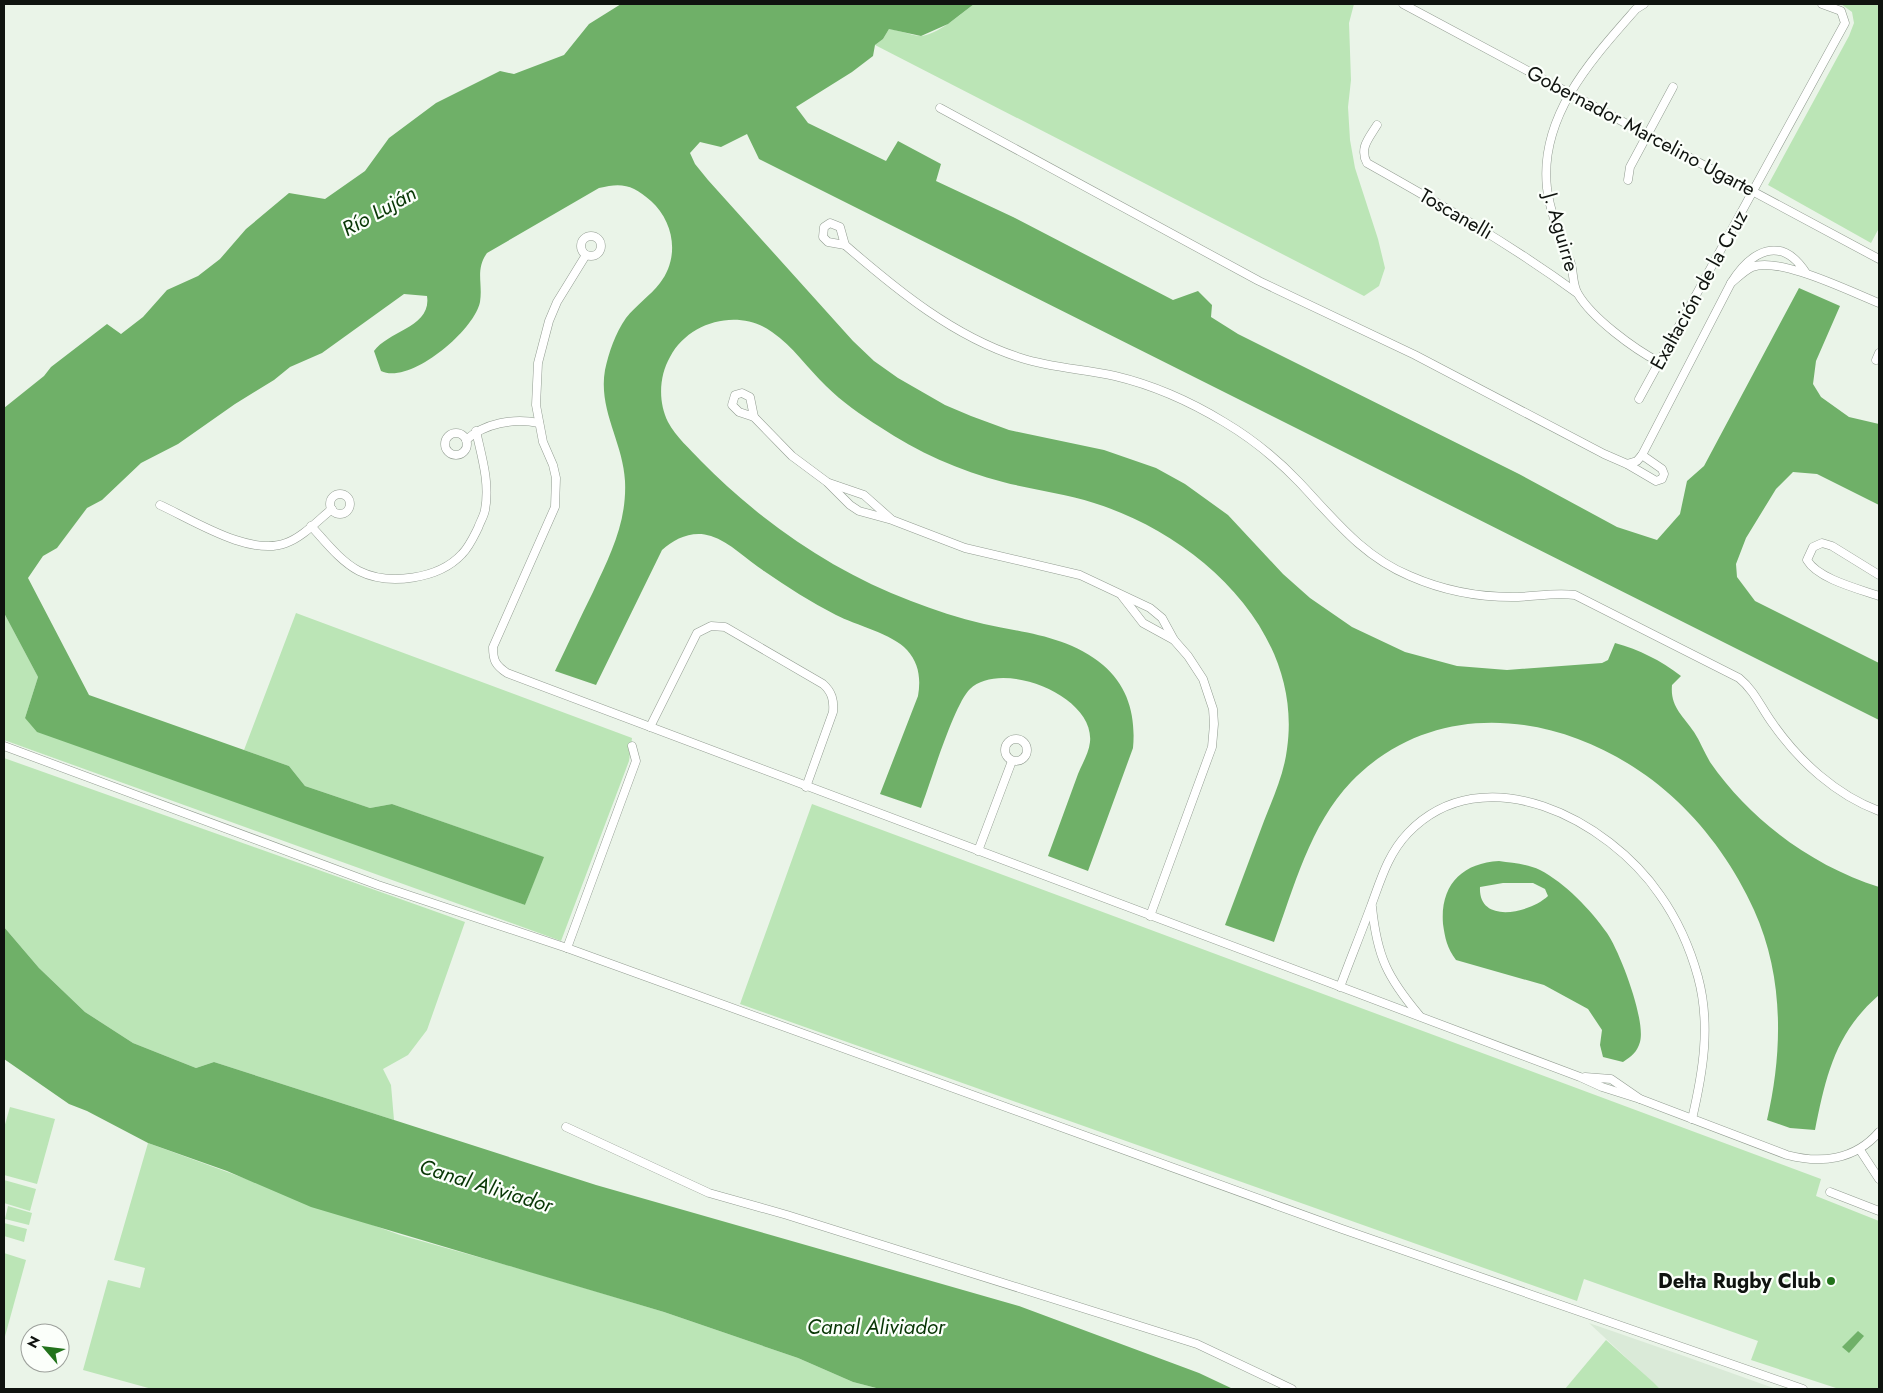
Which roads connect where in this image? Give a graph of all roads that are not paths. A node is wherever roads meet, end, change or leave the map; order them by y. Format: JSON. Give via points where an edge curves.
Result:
{"nodes":[{"id":1,"x":1403,"y":4,"type":"edge"},
{"id":2,"x":1644,"y":4,"type":"edge"},
{"id":3,"x":1822,"y":4,"type":"edge"},
{"id":4,"x":1673,"y":87,"type":"dead end"},
{"id":5,"x":1569,"y":93,"type":"junction"},
{"id":6,"x":940,"y":108,"type":"dead end"},
{"id":7,"x":1377,"y":125,"type":"dead end"},
{"id":8,"x":1650,"y":134,"type":"junction"},
{"id":9,"x":1628,"y":180,"type":"dead end"},
{"id":10,"x":1754,"y":192,"type":"junction"},
{"id":11,"x":846,"y":245,"type":"dead end"},
{"id":12,"x":586,"y":255,"type":"dead end"},
{"id":13,"x":1879,"y":259,"type":"edge"},
{"id":14,"x":1806,"y":273,"type":"junction"},
{"id":15,"x":1731,"y":283,"type":"junction"},
{"id":16,"x":1577,"y":293,"type":"junction"},
{"id":17,"x":1879,"y":303,"type":"edge"},
{"id":18,"x":1659,"y":362,"type":"junction"},
{"id":19,"x":1639,"y":399,"type":"dead end"},
{"id":20,"x":754,"y":417,"type":"dead end"},
{"id":21,"x":539,"y":423,"type":"junction"},
{"id":22,"x":476,"y":431,"type":"junction"},
{"id":23,"x":466,"y":440,"type":"dead end"},
{"id":24,"x":1642,"y":455,"type":"junction"},
{"id":25,"x":1627,"y":464,"type":"junction"},
{"id":26,"x":827,"y":482,"type":"junction"},
{"id":27,"x":160,"y":505,"type":"dead end"},
{"id":28,"x":332,"y":509,"type":"dead end"},
{"id":29,"x":892,"y":520,"type":"junction"},
{"id":30,"x":311,"y":526,"type":"junction"},
{"id":31,"x":1879,"y":575,"type":"edge"},
{"id":32,"x":1122,"y":596,"type":"junction"},
{"id":33,"x":1879,"y":596,"type":"edge"},
{"id":34,"x":1174,"y":640,"type":"junction"},
{"id":35,"x":650,"y":728,"type":"junction"},
{"id":36,"x":4,"y":746,"type":"edge"},
{"id":37,"x":632,"y":746,"type":"dead end"},
{"id":38,"x":1012,"y":761,"type":"dead end"},
{"id":39,"x":806,"y":787,"type":"junction"},
{"id":40,"x":1879,"y":811,"type":"edge"},
{"id":41,"x":978,"y":851,"type":"junction"},
{"id":42,"x":1371,"y":904,"type":"junction"},
{"id":43,"x":1150,"y":916,"type":"junction"},
{"id":44,"x":567,"y":948,"type":"junction"},
{"id":45,"x":1340,"y":987,"type":"junction"},
{"id":46,"x":1420,"y":1016,"type":"junction"},
{"id":47,"x":1692,"y":1119,"type":"junction"},
{"id":48,"x":566,"y":1127,"type":"dead end"},
{"id":49,"x":1879,"y":1132,"type":"edge"},
{"id":50,"x":1860,"y":1150,"type":"junction"},
{"id":51,"x":1879,"y":1178,"type":"edge"},
{"id":52,"x":1830,"y":1192,"type":"dead end"},
{"id":53,"x":1879,"y":1211,"type":"edge"},
{"id":54,"x":1292,"y":1389,"type":"edge"},
{"id":55,"x":1803,"y":1389,"type":"edge"}],
"edges":[{"from":1,"to":5,"type":"street","name":"Gobernador Marcelino Ugarte"},
{"from":2,"to":5,"type":"street","name":"J. Aguirre","via":[[1591,60]]},
{"from":3,"to":10,"type":"street","name":"Exaltación de la Cruz","via":[[1841,11],[1845,23]]},
{"from":4,"to":8,"type":"street"},
{"from":5,"to":8,"type":"street","name":"Gobernador Marcelino Ugarte"},
{"from":5,"to":16,"type":"street","name":"J. Aguirre","via":[[1550,145],[1547,188]]},
{"from":6,"to":25,"type":"street","via":[[1259,281],[1416,355]]},
{"from":7,"to":16,"type":"street","name":"Toscanelli","via":[[1364,147],[1368,164],[1470,220]]},
{"from":8,"to":9,"type":"street","via":[[1630,167]]},
{"from":8,"to":10,"type":"street","name":"Gobernador Marcelino Ugarte"},
{"from":10,"to":13,"type":"street","name":"Gobernador Marcelino Ugarte"},
{"from":10,"to":18,"type":"street","name":"Exaltación de la Cruz"},
{"from":11,"to":40,"type":"street","via":[[940,319],[988,346],[1039,363],[1133,381],[1177,398],[1224,422],[1285,468],[1357,544],[1403,572],[1468,594],[1512,597],[1553,593],[1575,595],[1739,678],[1752,690],[1782,737],[1811,767],[1843,792]]},
{"from":12,"to":21,"type":"street","via":[[557,302],[542,344],[536,384]]},
{"from":14,"to":15,"type":"street","via":[[1765,264],[1751,267]]},
{"from":14,"to":15,"type":"street","via":[[1799,262],[1786,254],[1764,252],[1740,268]]},
{"from":14,"to":17,"type":"street"},
{"from":15,"to":24,"type":"street"},
{"from":16,"to":18,"type":"street","name":"J. Aguirre","via":[[1605,324],[1640,352]]},
{"from":18,"to":19,"type":"street","name":"Exaltación de la Cruz"},
{"from":20,"to":26,"type":"street","via":[[792,456]]},
{"from":21,"to":22,"type":"street","via":[[522,420]]},
{"from":21,"to":35,"type":"street","via":[[555,471],[555,507],[493,646],[493,660],[507,673]]},
{"from":22,"to":23,"type":"street"},
{"from":22,"to":30,"type":"street","via":[[488,482],[485,512],[462,554],[443,567],[418,576],[395,579],[358,571]]},
{"from":24,"to":25,"type":"street"},
{"from":24,"to":25,"type":"street","via":[[1662,469],[1662,479],[1656,481]]},
{"from":26,"to":29,"type":"street","via":[[864,495]]},
{"from":26,"to":29,"type":"street","via":[[859,511]]},
{"from":27,"to":30,"type":"street","via":[[240,542],[259,546],[288,542]]},
{"from":28,"to":30,"type":"street"},
{"from":29,"to":32,"type":"street","via":[[965,548],[1080,575]]},
{"from":31,"to":33,"type":"street","via":[[1822,543],[1813,547],[1808,560],[1812,568],[1825,576]]},
{"from":32,"to":34,"type":"street","via":[[1143,623]]},
{"from":32,"to":34,"type":"street","via":[[1144,604],[1156,613]]},
{"from":34,"to":43,"type":"street","via":[[1203,679],[1213,709],[1214,735]]},
{"from":35,"to":39,"type":"street"},
{"from":35,"to":39,"type":"street","via":[[697,633],[711,626],[725,627],[823,684],[830,692],[833,712]]},
{"from":36,"to":44,"type":"street","via":[[378,885]]},
{"from":37,"to":44,"type":"street","via":[[636,761]]},
{"from":38,"to":41,"type":"street"},
{"from":39,"to":41,"type":"street"},
{"from":41,"to":43,"type":"street"},
{"from":42,"to":45,"type":"street"},
{"from":42,"to":46,"type":"street","via":[[1383,965]]},
{"from":42,"to":47,"type":"street","via":[[1382,872],[1399,843],[1420,821],[1451,804],[1483,797],[1526,801],[1558,812],[1595,832],[1630,860],[1660,895],[1682,934],[1695,969],[1702,995],[1705,1039]]},
{"from":43,"to":45,"type":"street"},
{"from":44,"to":55,"type":"street","via":[[1342,1229]]},
{"from":45,"to":46,"type":"street"},
{"from":46,"to":47,"type":"street","via":[[1580,1077],[1611,1079],[1640,1099]]},
{"from":47,"to":50,"type":"street","via":[[1787,1156],[1810,1161],[1831,1159]]},
{"from":48,"to":54,"type":"street","via":[[709,1193],[1197,1344]]},
{"from":49,"to":50,"type":"street"},
{"from":50,"to":51,"type":"street"},
{"from":52,"to":53,"type":"street"}]}
